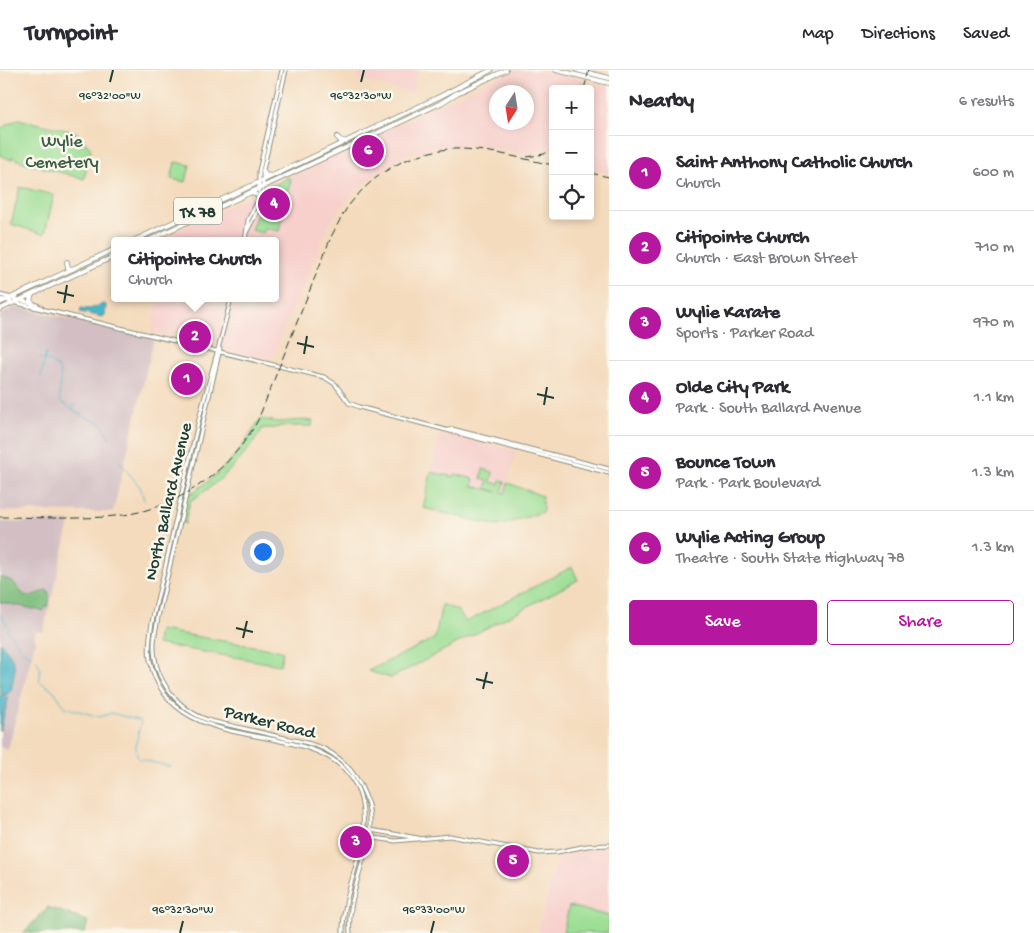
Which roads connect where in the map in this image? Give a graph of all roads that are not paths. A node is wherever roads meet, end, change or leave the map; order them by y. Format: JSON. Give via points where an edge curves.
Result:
{"nodes":[{"id":1,"x":284,"y":70,"type":"edge"},
{"id":2,"x":491,"y":70,"type":"edge"},
{"id":3,"x":506,"y":70,"type":"edge"},
{"id":4,"x":556,"y":70,"type":"edge"},
{"id":5,"x":577,"y":70,"type":"edge"},
{"id":6,"x":609,"y":78,"type":"edge"},
{"id":7,"x":464,"y":83,"type":"junction"},
{"id":8,"x":609,"y":83,"type":"edge"},
{"id":9,"x":466,"y":88,"type":"junction"},
{"id":10,"x":337,"y":136,"type":"dead end"},
{"id":11,"x":346,"y":142,"type":"junction"},
{"id":12,"x":263,"y":171,"type":"junction"},
{"id":13,"x":271,"y":176,"type":"junction"},
{"id":14,"x":261,"y":181,"type":"junction"},
{"id":15,"x":262,"y":187,"type":"junction"},
{"id":16,"x":250,"y":193,"type":"junction"},
{"id":17,"x":260,"y":197,"type":"junction"},
{"id":18,"x":247,"y":231,"type":"junction"},
{"id":19,"x":142,"y":237,"type":"edge"},
{"id":20,"x":156,"y":237,"type":"edge"},
{"id":21,"x":246,"y":237,"type":"edge"},
{"id":22,"x":111,"y":251,"type":"edge"},
{"id":23,"x":111,"y":258,"type":"edge"},
{"id":24,"x":67,"y":262,"type":"dead end"},
{"id":25,"x":73,"y":269,"type":"junction"},
{"id":26,"x":33,"y":294,"type":"junction"},
{"id":27,"x":0,"y":295,"type":"edge"},
{"id":28,"x":10,"y":298,"type":"junction"},
{"id":29,"x":19,"y":300,"type":"junction"},
{"id":30,"x":2,"y":301,"type":"edge"},
{"id":31,"x":230,"y":302,"type":"edge"},
{"id":32,"x":14,"y":303,"type":"junction"},
{"id":33,"x":33,"y":304,"type":"junction"},
{"id":34,"x":0,"y":309,"type":"edge"},
{"id":35,"x":45,"y":310,"type":"junction"},
{"id":36,"x":219,"y":350,"type":"junction"},
{"id":37,"x":448,"y":430,"type":"junction"},
{"id":38,"x":609,"y":469,"type":"edge"},
{"id":39,"x":609,"y":473,"type":"edge"},
{"id":40,"x":153,"y":661,"type":"junction"},
{"id":41,"x":364,"y":829,"type":"junction"},
{"id":42,"x":370,"y":830,"type":"junction"},
{"id":43,"x":363,"y":836,"type":"junction"},
{"id":44,"x":369,"y":837,"type":"junction"},
{"id":45,"x":426,"y":838,"type":"junction"},
{"id":46,"x":609,"y":845,"type":"edge"},
{"id":47,"x":342,"y":933,"type":"edge"},
{"id":48,"x":350,"y":933,"type":"edge"}],
"edges":[{"from":1,"to":12,"type":"main road"},
{"from":1,"to":14,"type":"main road","via":[[259,171]]},
{"from":2,"to":7,"type":"main road","number":"TX 78"},
{"from":3,"to":9,"type":"main road","number":"TX 78"},
{"from":4,"to":8,"type":"main road"},
{"from":5,"to":6,"type":"main road"},
{"from":7,"to":9,"type":"main road"},
{"from":7,"to":11,"type":"main road","number":"TX 78"},
{"from":9,"to":15,"type":"main road","number":"TX 78","via":[[441,103]]},
{"from":10,"to":11,"type":"main road"},
{"from":11,"to":13,"type":"main road","number":"TX 78"},
{"from":12,"to":13,"type":"main road"},
{"from":12,"to":14,"type":"main road"},
{"from":13,"to":14,"type":"main road","number":"TX 78"},
{"from":14,"to":15,"type":"main road"},
{"from":14,"to":19,"type":"main road","number":"TX 78"},
{"from":15,"to":16,"type":"main road","number":"TX 78"},
{"from":15,"to":17,"type":"main road"},
{"from":15,"to":18,"type":"main road","via":[[262,202]]},
{"from":16,"to":17,"type":"main road"},
{"from":16,"to":20,"type":"main road","number":"TX 78"},
{"from":17,"to":18,"type":"main road","via":[[249,217]]},
{"from":18,"to":21,"type":"main road"},
{"from":22,"to":25,"type":"main road"},
{"from":23,"to":26,"type":"main road"},
{"from":24,"to":25,"type":"main road"},
{"from":25,"to":28,"type":"main road"},
{"from":26,"to":29,"type":"main road"},
{"from":26,"to":33,"type":"main road","via":[[30,300]]},
{"from":27,"to":28,"type":"main road"},
{"from":28,"to":29,"type":"main road"},
{"from":28,"to":30,"type":"main road"},
{"from":29,"to":32,"type":"main road"},
{"from":29,"to":33,"type":"main road"},
{"from":30,"to":32,"type":"main road"},
{"from":31,"to":36,"type":"main road","name":"North Ballard Avenue"},
{"from":32,"to":34,"type":"main road"},
{"from":32,"to":35,"type":"main road"},
{"from":33,"to":35,"type":"main road"},
{"from":35,"to":36,"type":"main road"},
{"from":36,"to":37,"type":"main road","via":[[324,377],[335,384],[348,402],[359,407]]},
{"from":36,"to":40,"type":"main road","name":"North Ballard Avenue","via":[[159,615]]},
{"from":37,"to":38,"type":"main road"},
{"from":37,"to":39,"type":"main road"},
{"from":40,"to":41,"type":"main road","name":"Parker Road","via":[[155,675],[166,695],[194,719],[311,748],[335,762],[350,776],[358,790]]},
{"from":40,"to":42,"type":"main road","name":"Parker Road","via":[[164,684],[183,706],[195,714],[211,721],[312,744],[337,757],[362,787],[369,810]]},
{"from":41,"to":42,"type":"main road"},
{"from":41,"to":43,"type":"main road","name":"Parker Road"},
{"from":42,"to":44,"type":"main road","name":"Parker Road"},
{"from":42,"to":45,"type":"main road"},
{"from":43,"to":44,"type":"main road"},
{"from":43,"to":47,"type":"main road","name":"Parker Road"},
{"from":44,"to":45,"type":"main road","via":[[395,841]]},
{"from":44,"to":48,"type":"main road","name":"Parker Road","via":[[351,911]]},
{"from":45,"to":46,"type":"main road","via":[[450,836],[539,854]]}]}
